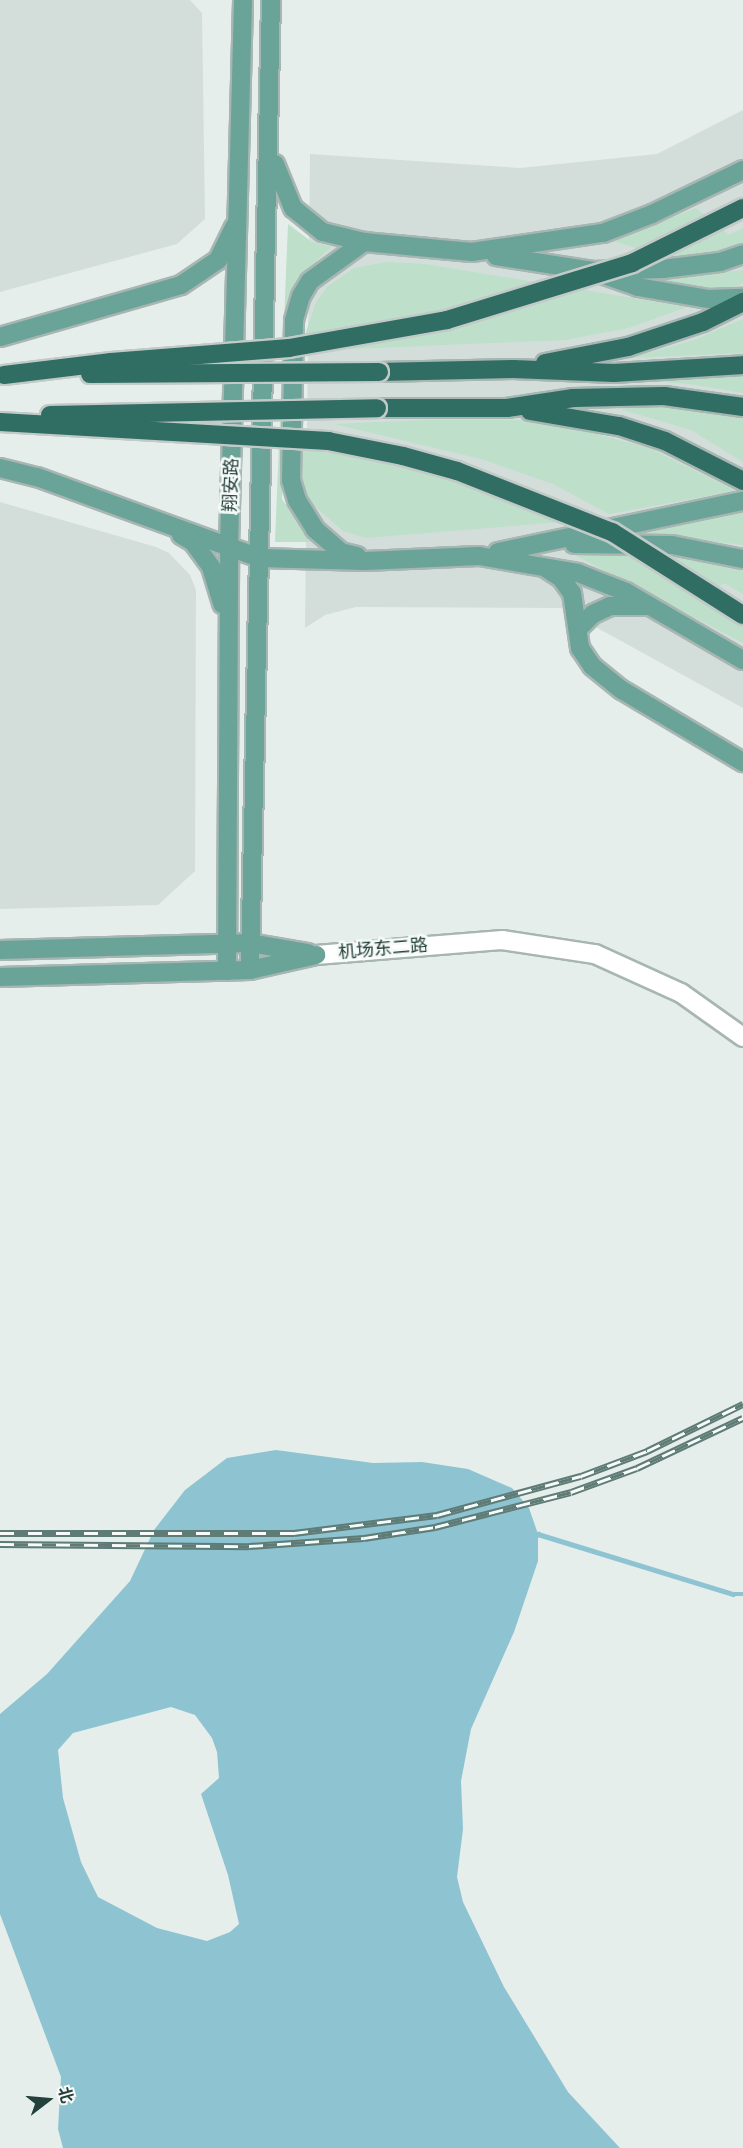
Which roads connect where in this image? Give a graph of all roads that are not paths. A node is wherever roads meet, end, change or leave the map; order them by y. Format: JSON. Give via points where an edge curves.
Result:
{"nodes":[{"id":1,"x":232,"y":0,"type":"edge"},
{"id":2,"x":243,"y":0,"type":"edge"},
{"id":3,"x":271,"y":0,"type":"edge"},
{"id":4,"x":242,"y":43,"type":"junction"},
{"id":5,"x":270,"y":140,"type":"junction"},
{"id":6,"x":743,"y":170,"type":"edge"},
{"id":7,"x":240,"y":208,"type":"junction"},
{"id":8,"x":743,"y":208,"type":"edge"},
{"id":9,"x":364,"y":242,"type":"junction"},
{"id":10,"x":472,"y":252,"type":"junction"},
{"id":11,"x":743,"y":254,"type":"edge"},
{"id":12,"x":592,"y":271,"type":"junction"},
{"id":13,"x":743,"y":300,"type":"edge"},
{"id":14,"x":0,"y":337,"type":"edge"},
{"id":15,"x":743,"y":365,"type":"edge"},
{"id":16,"x":513,"y":369,"type":"junction"},
{"id":17,"x":2,"y":375,"type":"edge"},
{"id":18,"x":743,"y":407,"type":"edge"},
{"id":19,"x":507,"y":408,"type":"junction"},
{"id":20,"x":0,"y":417,"type":"edge"},
{"id":21,"x":0,"y":422,"type":"edge"},
{"id":22,"x":0,"y":468,"type":"edge"},
{"id":23,"x":743,"y":481,"type":"edge"},
{"id":24,"x":743,"y":501,"type":"edge"},
{"id":25,"x":159,"y":522,"type":"junction"},
{"id":26,"x":545,"y":544,"type":"junction"},
{"id":27,"x":229,"y":547,"type":"junction"},
{"id":28,"x":479,"y":556,"type":"junction"},
{"id":29,"x":260,"y":558,"type":"junction"},
{"id":30,"x":743,"y":559,"type":"edge"},
{"id":31,"x":370,"y":560,"type":"junction"},
{"id":32,"x":538,"y":563,"type":"junction"},
{"id":33,"x":648,"y":606,"type":"junction"},
{"id":34,"x":743,"y":615,"type":"edge"},
{"id":35,"x":579,"y":628,"type":"junction"},
{"id":36,"x":228,"y":635,"type":"junction"},
{"id":37,"x":743,"y":660,"type":"edge"},
{"id":38,"x":743,"y":762,"type":"edge"},
{"id":39,"x":227,"y":943,"type":"junction"},
{"id":40,"x":250,"y":943,"type":"junction"},
{"id":41,"x":0,"y":950,"type":"edge"},
{"id":42,"x":316,"y":955,"type":"junction"},
{"id":43,"x":250,"y":970,"type":"junction"},
{"id":44,"x":226,"y":971,"type":"junction"},
{"id":45,"x":0,"y":977,"type":"edge"},
{"id":46,"x":743,"y":1037,"type":"edge"}],
"edges":[{"from":1,"to":4,"type":"main road"},
{"from":2,"to":4,"type":"main road","name":"翔安路"},
{"from":3,"to":5,"type":"main road","name":"翔安路"},
{"from":4,"to":7,"type":"main road","name":"翔安路"},
{"from":5,"to":9,"type":"main road","via":[[278,176],[293,208],[323,232]]},
{"from":5,"to":29,"type":"main road","name":"翔安路"},
{"from":6,"to":10,"type":"main road","via":[[603,233]]},
{"from":7,"to":14,"type":"main road","via":[[227,247],[218,260],[195,278]]},
{"from":7,"to":27,"type":"main road","name":"翔安路"},
{"from":8,"to":17,"type":"highway","bridge":true,"via":[[632,263],[447,320],[289,348]]},
{"from":9,"to":10,"type":"main road"},
{"from":9,"to":31,"type":"main road","via":[[310,281],[296,308],[291,480],[304,514],[327,541],[341,552]]},
{"from":10,"to":12,"type":"main road"},
{"from":11,"to":12,"type":"main road","via":[[720,262],[663,269]]},
{"from":12,"to":13,"type":"main road","via":[[638,287]]},
{"from":13,"to":16,"type":"highway","via":[[664,336]]},
{"from":15,"to":16,"type":"highway","via":[[614,373]]},
{"from":16,"to":17,"type":"highway","bridge":true},
{"from":18,"to":19,"type":"highway","via":[[664,396],[573,398]]},
{"from":19,"to":20,"type":"highway","bridge":true},
{"from":19,"to":23,"type":"highway","via":[[619,426],[665,441]]},
{"from":21,"to":34,"type":"highway","bridge":true,"via":[[328,441],[403,456],[457,471],[612,532]]},
{"from":22,"to":25,"type":"main road","via":[[37,477]]},
{"from":24,"to":26,"type":"main road"},
{"from":25,"to":27,"type":"main road"},
{"from":25,"to":36,"type":"main road","via":[[193,542],[203,553],[216,581]]},
{"from":26,"to":28,"type":"main road"},
{"from":26,"to":30,"type":"main road","via":[[672,545]]},
{"from":27,"to":29,"type":"main road"},
{"from":27,"to":36,"type":"main road","name":"翔安路"},
{"from":28,"to":31,"type":"main road"},
{"from":28,"to":32,"type":"main road"},
{"from":29,"to":31,"type":"main road"},
{"from":29,"to":40,"type":"main road","name":"翔安路"},
{"from":32,"to":33,"type":"main road","via":[[588,577]]},
{"from":32,"to":35,"type":"main road","via":[[568,585]]},
{"from":33,"to":35,"type":"main road","via":[[610,606],[593,614]]},
{"from":33,"to":37,"type":"main road"},
{"from":35,"to":38,"type":"main road","via":[[585,659],[602,675]]},
{"from":36,"to":39,"type":"main road","name":"翔安路"},
{"from":39,"to":40,"type":"main road","name":"机场东二路"},
{"from":39,"to":41,"type":"main road","name":"机场东二路"},
{"from":39,"to":44,"type":"main road","name":"翔安路"},
{"from":40,"to":42,"type":"main road","name":"机场东二路"},
{"from":40,"to":43,"type":"main road","name":"翔安路"},
{"from":42,"to":43,"type":"main road"},
{"from":42,"to":46,"type":"street","name":"机场东二路","via":[[502,940],[595,954],[681,993]]},
{"from":43,"to":44,"type":"main road"},
{"from":44,"to":45,"type":"main road"}]}
